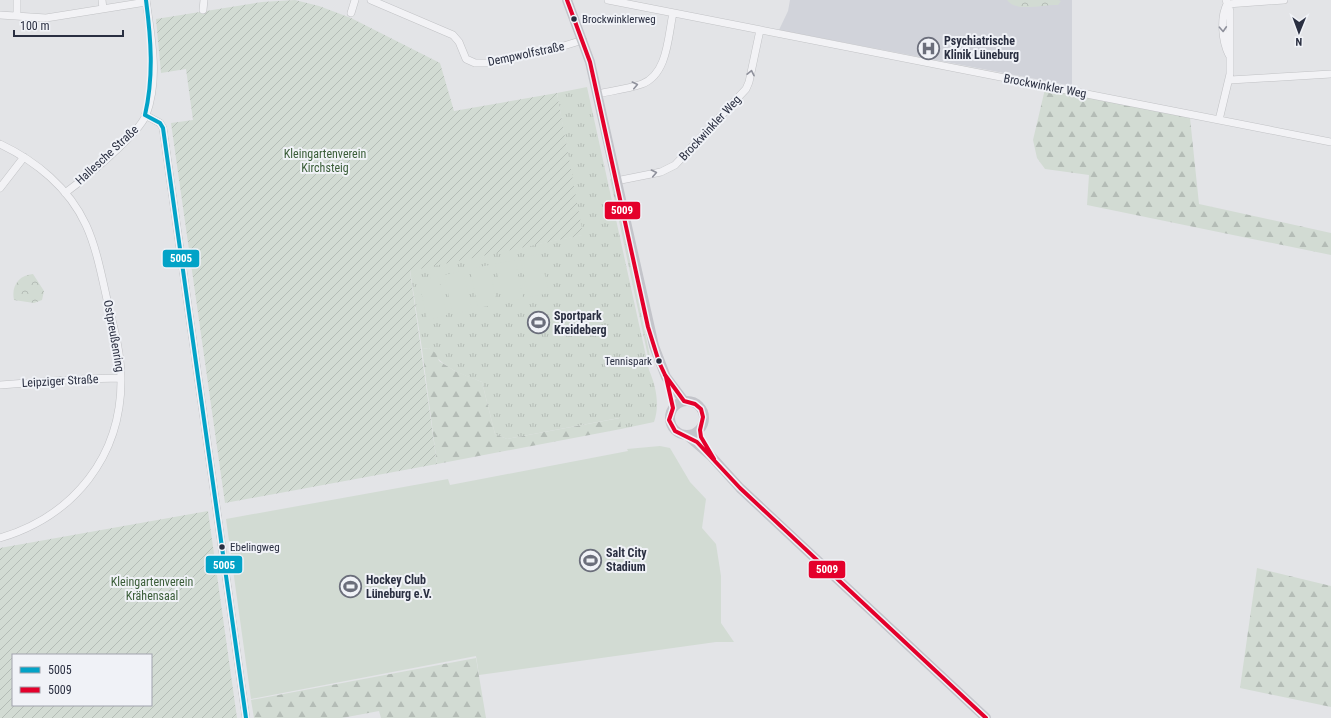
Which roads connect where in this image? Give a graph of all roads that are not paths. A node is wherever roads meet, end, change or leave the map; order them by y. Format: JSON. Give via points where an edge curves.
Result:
{"nodes":[{"id":1,"x":17,"y":0,"type":"edge"},
{"id":2,"x":102,"y":0,"type":"edge"},
{"id":3,"x":204,"y":0,"type":"edge"},
{"id":4,"x":355,"y":0,"type":"edge"},
{"id":5,"x":371,"y":0,"type":"edge"},
{"id":6,"x":567,"y":0,"type":"edge"},
{"id":7,"x":608,"y":0,"type":"edge"},
{"id":8,"x":1284,"y":0,"type":"edge"},
{"id":9,"x":146,"y":1,"type":"edge"},
{"id":10,"x":1226,"y":2,"type":"edge"},
{"id":11,"x":103,"y":9,"type":"junction"},
{"id":12,"x":203,"y":10,"type":"dead end"},
{"id":13,"x":350,"y":13,"type":"dead end"},
{"id":14,"x":672,"y":13,"type":"junction"},
{"id":15,"x":0,"y":15,"type":"edge"},
{"id":16,"x":17,"y":16,"type":"junction"},
{"id":17,"x":760,"y":30,"type":"junction"},
{"id":18,"x":583,"y":40,"type":"junction"},
{"id":19,"x":1331,"y":74,"type":"edge"},
{"id":20,"x":1230,"y":80,"type":"junction"},
{"id":21,"x":597,"y":94,"type":"junction"},
{"id":22,"x":145,"y":116,"type":"junction"},
{"id":23,"x":1219,"y":120,"type":"junction"},
{"id":24,"x":1331,"y":142,"type":"edge"},
{"id":25,"x":0,"y":144,"type":"edge"},
{"id":26,"x":24,"y":157,"type":"junction"},
{"id":27,"x":616,"y":181,"type":"junction"},
{"id":28,"x":0,"y":188,"type":"edge"},
{"id":29,"x":65,"y":193,"type":"junction"},
{"id":30,"x":666,"y":377,"type":"junction"},
{"id":31,"x":121,"y":378,"type":"junction"},
{"id":32,"x":0,"y":385,"type":"edge"},
{"id":33,"x":684,"y":401,"type":"junction"},
{"id":34,"x":673,"y":408,"type":"junction"},
{"id":35,"x":700,"y":430,"type":"junction"},
{"id":36,"x":688,"y":436,"type":"junction"},
{"id":37,"x":711,"y":456,"type":"junction"},
{"id":38,"x":0,"y":538,"type":"edge"},
{"id":39,"x":246,"y":718,"type":"edge"},
{"id":40,"x":986,"y":718,"type":"edge"}],
"edges":[{"from":1,"to":16,"type":"street"},
{"from":2,"to":11,"type":"street"},
{"from":3,"to":12,"type":"street"},
{"from":4,"to":13,"type":"street"},
{"from":5,"to":18,"type":"street","name":"Dempwolfstraße","via":[[453,36],[459,42],[466,59],[475,63],[488,63],[542,52]]},
{"from":6,"to":18,"type":"street"},
{"from":7,"to":14,"type":"street","name":"Brockwinkler Weg"},
{"from":8,"to":10,"type":"street"},
{"from":9,"to":11,"type":"street"},
{"from":9,"to":22,"type":"street","via":[[153,65],[150,98]]},
{"from":10,"to":20,"type":"street","via":[[1230,12],[1231,31]]},
{"from":11,"to":16,"type":"street","via":[[46,18]]},
{"from":14,"to":17,"type":"street","name":"Brockwinkler Weg"},
{"from":21,"to":14,"type":"street","one_way":true,"via":[[642,84],[652,78],[662,64]]},
{"from":15,"to":16,"type":"street"},
{"from":17,"to":23,"type":"street","name":"Brockwinkler Weg"},
{"from":27,"to":17,"type":"street","name":"Brockwinkler Weg","one_way":true,"via":[[669,169],[685,156],[746,88]]},
{"from":18,"to":21,"type":"street"},
{"from":19,"to":20,"type":"street"},
{"from":20,"to":23,"type":"street"},
{"from":21,"to":27,"type":"street"},
{"from":22,"to":29,"type":"street","name":"Hallesche Straße","via":[[126,139],[86,178]]},
{"from":22,"to":39,"type":"street","via":[[154,119],[164,128]]},
{"from":23,"to":24,"type":"street","name":"Brockwinkler Weg"},
{"from":25,"to":26,"type":"street","name":"Ostpreußenring"},
{"from":26,"to":28,"type":"street"},
{"from":26,"to":29,"type":"street","name":"Ostpreußenring","via":[[49,176]]},
{"from":27,"to":30,"type":"street","via":[[648,327]]},
{"from":29,"to":31,"type":"street","name":"Ostpreußenring","via":[[84,222],[94,249],[118,350]]},
{"from":30,"to":33,"type":"street"},
{"from":30,"to":34,"type":"street"},
{"from":31,"to":32,"type":"street","name":"Leipziger Straße"},
{"from":31,"to":38,"type":"street","name":"Ostpreußenring","via":[[120,402],[112,439],[85,484],[56,512],[41,522],[21,532]]},
{"from":33,"to":34,"type":"street"},
{"from":33,"to":35,"type":"street","via":[[693,402],[701,409],[704,420]]},
{"from":34,"to":36,"type":"street","via":[[669,418],[671,426],[678,433]]},
{"from":35,"to":36,"type":"street"},
{"from":35,"to":37,"type":"street"},
{"from":36,"to":37,"type":"street"},
{"from":37,"to":40,"type":"street","via":[[740,488]]}]}
